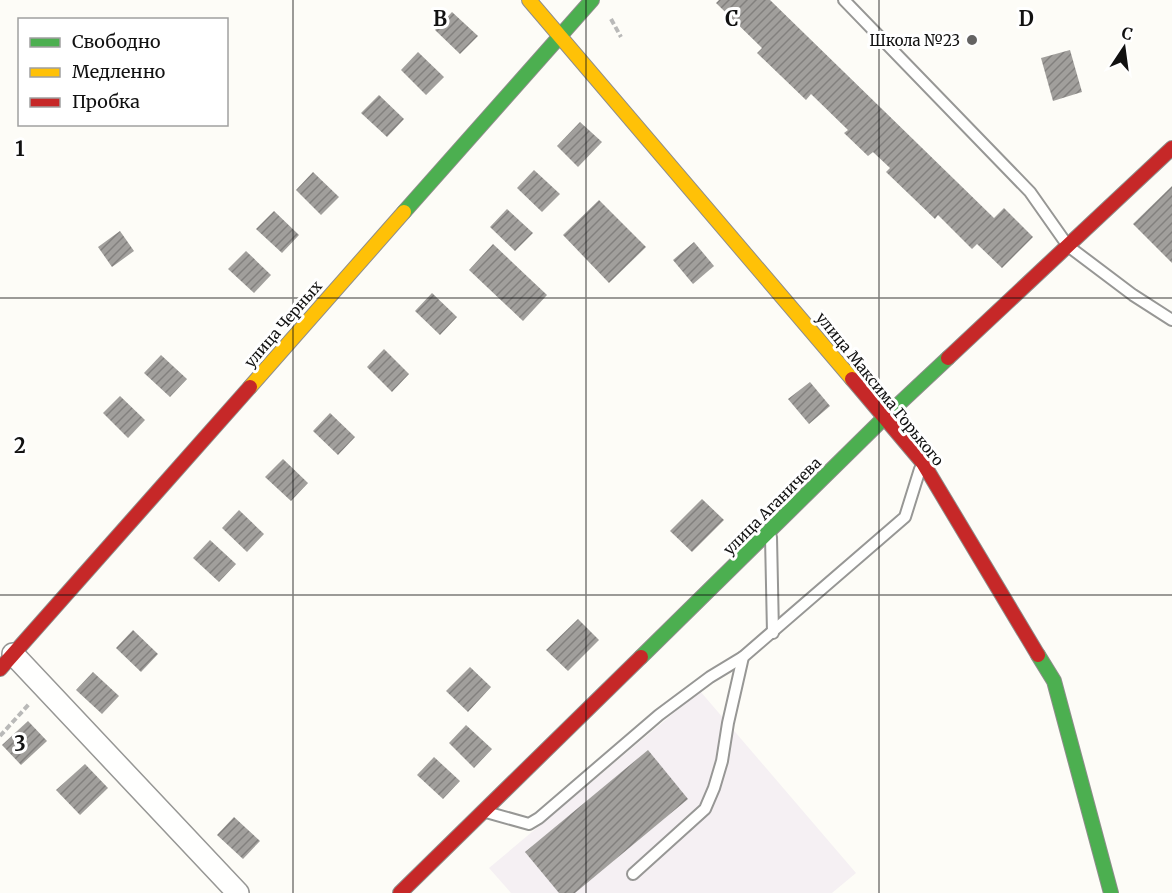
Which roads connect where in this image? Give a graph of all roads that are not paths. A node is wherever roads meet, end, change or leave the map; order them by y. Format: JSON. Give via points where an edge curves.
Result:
{"nodes":[{"id":1,"x":530,"y":0,"type":"edge"},
{"id":2,"x":592,"y":0,"type":"edge"},
{"id":3,"x":844,"y":0,"type":"edge"},
{"id":4,"x":560,"y":36,"type":"junction"},
{"id":5,"x":1172,"y":148,"type":"edge"},
{"id":6,"x":1068,"y":246,"type":"junction"},
{"id":7,"x":1172,"y":320,"type":"edge"},
{"id":8,"x":885,"y":417,"type":"junction"},
{"id":9,"x":923,"y":463,"type":"junction"},
{"id":10,"x":771,"y":530,"type":"junction"},
{"id":11,"x":773,"y":633,"type":"junction"},
{"id":12,"x":743,"y":657,"type":"junction"},
{"id":13,"x":7,"y":662,"type":"edge"},
{"id":14,"x":483,"y":812,"type":"junction"},
{"id":15,"x":633,"y":874,"type":"dead end"},
{"id":16,"x":238,"y":893,"type":"edge"},
{"id":17,"x":400,"y":893,"type":"edge"},
{"id":18,"x":1111,"y":893,"type":"edge"}],
"edges":[{"from":1,"to":4,"type":"street","name":"улица Максима Горького"},
{"from":2,"to":4,"type":"street","name":"улица Черных"},
{"from":3,"to":6,"type":"lane","via":[[1030,192]]},
{"from":4,"to":8,"type":"street","name":"улица Максима Горького"},
{"from":4,"to":13,"type":"street","name":"улица Черных"},
{"from":5,"to":6,"type":"street","name":"улица Аганичева"},
{"from":6,"to":7,"type":"lane","via":[[1133,296]]},
{"from":6,"to":8,"type":"street","name":"улица Аганичева"},
{"from":8,"to":9,"type":"street","name":"улица Максима Горького"},
{"from":8,"to":10,"type":"street","name":"улица Аганичева"},
{"from":9,"to":11,"type":"lane","via":[[905,517]]},
{"from":9,"to":18,"type":"street","name":"улица Максима Горького","via":[[1054,681]]},
{"from":10,"to":11,"type":"lane"},
{"from":10,"to":14,"type":"street","name":"улица Аганичева"},
{"from":11,"to":12,"type":"lane"},
{"from":12,"to":14,"type":"lane","via":[[659,715],[529,825]]},
{"from":12,"to":15,"type":"lane","via":[[722,760],[705,808]]},
{"from":13,"to":16,"type":"street","via":[[44,687]]},
{"from":14,"to":17,"type":"street","name":"улица Аганичева"}]}
